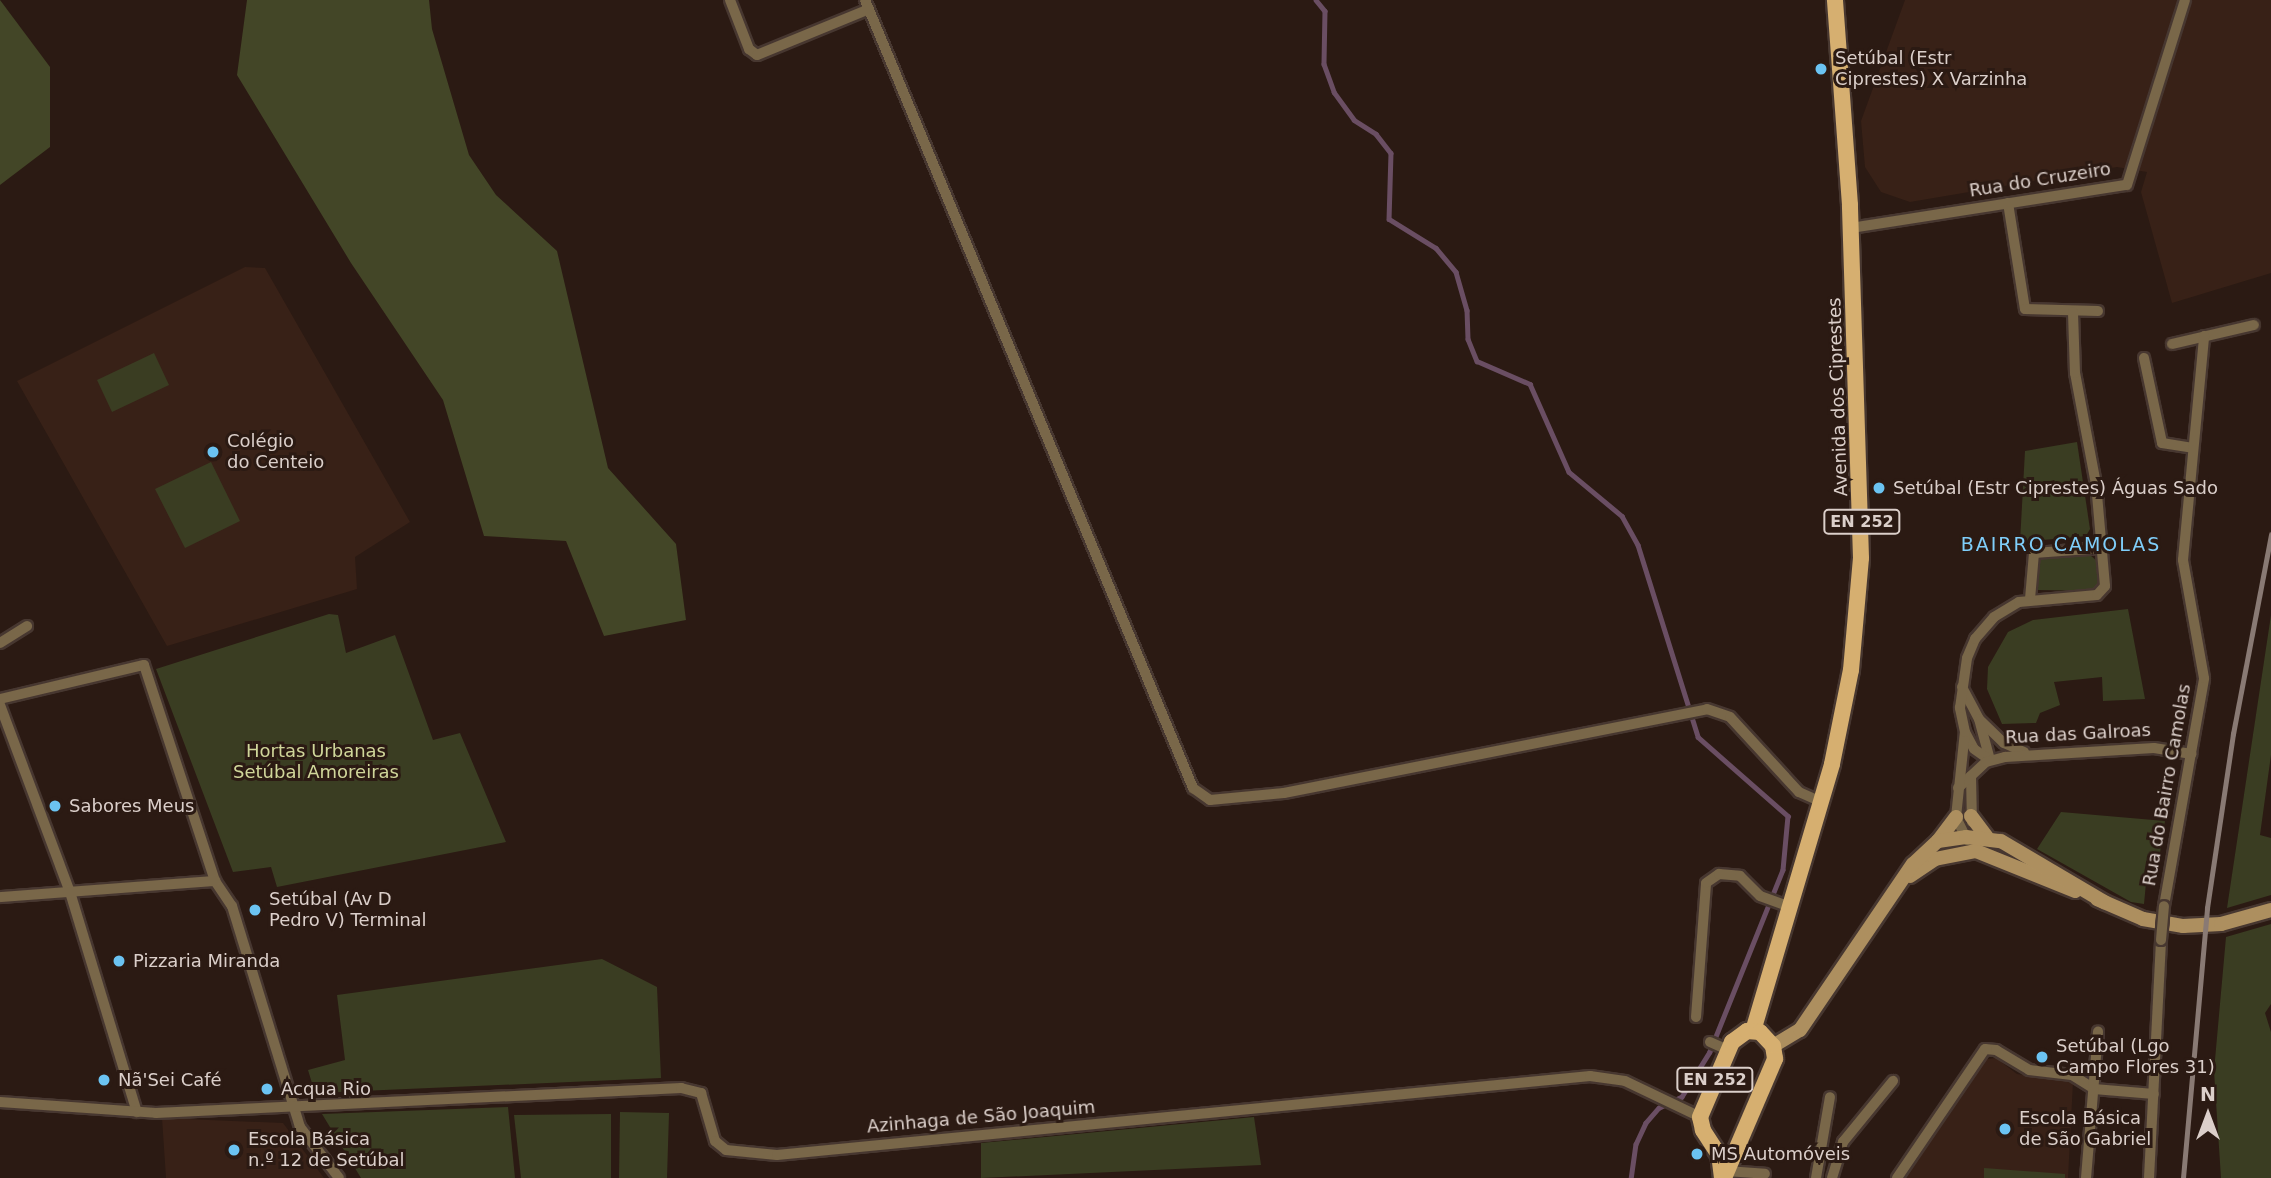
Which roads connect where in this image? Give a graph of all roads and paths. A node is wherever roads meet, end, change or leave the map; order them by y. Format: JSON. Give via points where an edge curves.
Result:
{"nodes":[{"id":1,"x":730,"y":0,"type":"edge"},
{"id":2,"x":1835,"y":0,"type":"edge"},
{"id":3,"x":2185,"y":0,"type":"edge"},
{"id":4,"x":867,"y":5,"type":"edge"},
{"id":5,"x":2008,"y":203,"type":"junction"},
{"id":6,"x":1851,"y":228,"type":"junction"},
{"id":7,"x":2098,"y":311,"type":"dead end"},
{"id":8,"x":2073,"y":312,"type":"junction"},
{"id":9,"x":2254,"y":325,"type":"dead end"},
{"id":10,"x":2204,"y":336,"type":"junction"},
{"id":11,"x":2172,"y":344,"type":"dead end"},
{"id":12,"x":2144,"y":358,"type":"dead end"},
{"id":13,"x":2193,"y":448,"type":"junction"},
{"id":14,"x":2103,"y":548,"type":"junction"},
{"id":15,"x":2030,"y":599,"type":"junction"},
{"id":16,"x":27,"y":626,"type":"dead end"},
{"id":17,"x":0,"y":643,"type":"edge"},
{"id":18,"x":1962,"y":687,"type":"junction"},
{"id":19,"x":0,"y":699,"type":"edge"},
{"id":20,"x":0,"y":705,"type":"edge"},
{"id":21,"x":1979,"y":719,"type":"junction"},
{"id":22,"x":1965,"y":732,"type":"junction"},
{"id":23,"x":2032,"y":754,"type":"junction"},
{"id":24,"x":2192,"y":754,"type":"junction"},
{"id":25,"x":1990,"y":760,"type":"junction"},
{"id":26,"x":1971,"y":776,"type":"junction"},
{"id":27,"x":1958,"y":788,"type":"junction"},
{"id":28,"x":1821,"y":802,"type":"junction"},
{"id":29,"x":1956,"y":817,"type":"junction"},
{"id":30,"x":1971,"y":817,"type":"junction"},
{"id":31,"x":1987,"y":836,"type":"junction"},
{"id":32,"x":1938,"y":841,"type":"junction"},
{"id":33,"x":1967,"y":843,"type":"junction"},
{"id":34,"x":215,"y":881,"type":"junction"},
{"id":35,"x":1900,"y":882,"type":"junction"},
{"id":36,"x":70,"y":892,"type":"junction"},
{"id":37,"x":0,"y":897,"type":"edge"},
{"id":38,"x":2104,"y":902,"type":"junction"},
{"id":39,"x":1786,"y":906,"type":"junction"},
{"id":40,"x":2271,"y":910,"type":"edge"},
{"id":41,"x":1696,"y":1017,"type":"dead end"},
{"id":42,"x":1753,"y":1031,"type":"junction"},
{"id":43,"x":2098,"y":1031,"type":"dead end"},
{"id":44,"x":1773,"y":1046,"type":"junction"},
{"id":45,"x":1893,"y":1081,"type":"dead end"},
{"id":46,"x":2094,"y":1089,"type":"junction"},
{"id":47,"x":2154,"y":1094,"type":"junction"},
{"id":48,"x":1830,"y":1097,"type":"dead end"},
{"id":49,"x":0,"y":1102,"type":"edge"},
{"id":50,"x":296,"y":1109,"type":"junction"},
{"id":51,"x":137,"y":1112,"type":"junction"},
{"id":52,"x":1700,"y":1117,"type":"junction"},
{"id":53,"x":1741,"y":1136,"type":"junction"},
{"id":54,"x":1712,"y":1140,"type":"junction"},
{"id":55,"x":1765,"y":1174,"type":"dead end"},
{"id":56,"x":1724,"y":1175,"type":"edge"},
{"id":57,"x":339,"y":1178,"type":"edge"},
{"id":58,"x":1816,"y":1178,"type":"edge"},
{"id":59,"x":1832,"y":1178,"type":"edge"},
{"id":60,"x":1897,"y":1178,"type":"edge"},
{"id":61,"x":2085,"y":1178,"type":"edge"},
{"id":62,"x":2150,"y":1178,"type":"edge"}],
"edges":[{"from":1,"to":4,"type":"street","via":[[750,49],[757,55]]},
{"from":2,"to":6,"type":"main road","name":"Avenida dos Ciprestes","number":"EN 252"},
{"from":3,"to":5,"type":"street","name":"Rua do Cruzeiro","via":[[2127,185]]},
{"from":4,"to":28,"type":"street","via":[[1193,789],[1210,800],[1284,793],[1707,709],[1730,717],[1799,792]]},
{"from":5,"to":6,"type":"street","name":"Rua do Cruzeiro"},
{"from":5,"to":8,"type":"street","via":[[2023,306],[2032,312]]},
{"from":6,"to":28,"type":"main road","name":"Avenida dos Ciprestes","number":"EN 252","via":[[1861,558],[1851,670]]},
{"from":7,"to":8,"type":"street"},
{"from":8,"to":14,"type":"street","via":[[2075,373]]},
{"from":9,"to":10,"type":"street"},
{"from":10,"to":11,"type":"street"},
{"from":10,"to":13,"type":"street","name":"Rua do Bairro Camolas"},
{"from":12,"to":13,"type":"street","via":[[2162,443]]},
{"from":13,"to":24,"type":"street","name":"Rua do Bairro Camolas","via":[[2183,560],[2204,677]]},
{"from":14,"to":15,"type":"street","via":[[2034,553]]},
{"from":14,"to":15,"type":"street","via":[[2105,586],[2099,594]]},
{"from":15,"to":18,"type":"street","via":[[1994,617],[1978,634]]},
{"from":16,"to":17,"type":"street"},
{"from":18,"to":21,"type":"street"},
{"from":18,"to":22,"type":"street"},
{"from":19,"to":34,"type":"street","via":[[144,665]]},
{"from":20,"to":36,"type":"street"},
{"from":21,"to":23,"type":"street","via":[[2004,743]]},
{"from":21,"to":25,"type":"street"},
{"from":22,"to":25,"type":"street","via":[[1975,749]]},
{"from":22,"to":27,"type":"street"},
{"from":23,"to":24,"type":"street","name":"Rua das Galroas","via":[[2154,748]]},
{"from":23,"to":25,"type":"street","name":"Rua das Galroas"},
{"from":24,"to":47,"type":"street","name":"Rua do Bairro Camolas","bridge":true,"via":[[2164,906]]},
{"from":25,"to":26,"type":"street","name":"Rua das Galroas"},
{"from":26,"to":27,"type":"street","name":"Rua das Galroas"},
{"from":26,"to":30,"type":"street"},
{"from":27,"to":29,"type":"street"},
{"from":28,"to":39,"type":"main road","name":"Avenida dos Ciprestes","number":"EN 252"},
{"from":29,"to":32,"type":"main road"},
{"from":29,"to":33,"type":"street"},
{"from":30,"to":31,"type":"main road"},
{"from":30,"to":33,"type":"street"},
{"from":31,"to":33,"type":"main road"},
{"from":31,"to":38,"type":"main road","via":[[2019,849]]},
{"from":32,"to":33,"type":"main road"},
{"from":32,"to":35,"type":"main road"},
{"from":33,"to":35,"type":"main road"},
{"from":33,"to":38,"type":"main road"},
{"from":34,"to":36,"type":"street"},
{"from":34,"to":50,"type":"street","via":[[232,906]]},
{"from":35,"to":44,"type":"main road","via":[[1807,1022]]},
{"from":36,"to":37,"type":"street"},
{"from":36,"to":51,"type":"street"},
{"from":38,"to":40,"type":"main road","via":[[2143,919],[2183,926],[2231,922]]},
{"from":39,"to":41,"type":"street","via":[[1768,900],[1740,876],[1719,874],[1706,883]]},
{"from":39,"to":42,"type":"main road","name":"Avenida dos Ciprestes","number":"EN 252"},
{"from":42,"to":44,"type":"main road","via":[[1766,1035]]},
{"from":42,"to":52,"type":"main road","number":"EN 252","via":[[1719,1046]]},
{"from":43,"to":46,"type":"street"},
{"from":44,"to":53,"type":"main road","number":"EN 252","via":[[1774,1059]]},
{"from":45,"to":59,"type":"street","via":[[1843,1142]]},
{"from":46,"to":47,"type":"street"},
{"from":46,"to":60,"type":"street","via":[[2073,1075],[2029,1070],[1996,1049],[1985,1049]]},
{"from":46,"to":61,"type":"street"},
{"from":47,"to":62,"type":"street","name":"Rua do Bairro Camolas"},
{"from":48,"to":58,"type":"street"},
{"from":49,"to":51,"type":"street","name":"Azinhaga de São Joaquim"},
{"from":50,"to":51,"type":"street","name":"Azinhaga de São Joaquim"},
{"from":50,"to":52,"type":"street","name":"Azinhaga de São Joaquim","via":[[692,1089],[707,1102],[715,1141],[726,1150],[777,1154],[1590,1076],[1625,1081]]},
{"from":50,"to":57,"type":"street","via":[[300,1127]]},
{"from":52,"to":54,"type":"main road","number":"EN 252"},
{"from":53,"to":54,"type":"main road","via":[[1726,1143]]},
{"from":53,"to":56,"type":"main road","number":"EN 252"},
{"from":54,"to":56,"type":"main road","number":"EN 252"},
{"from":55,"to":56,"type":"street"}]}
